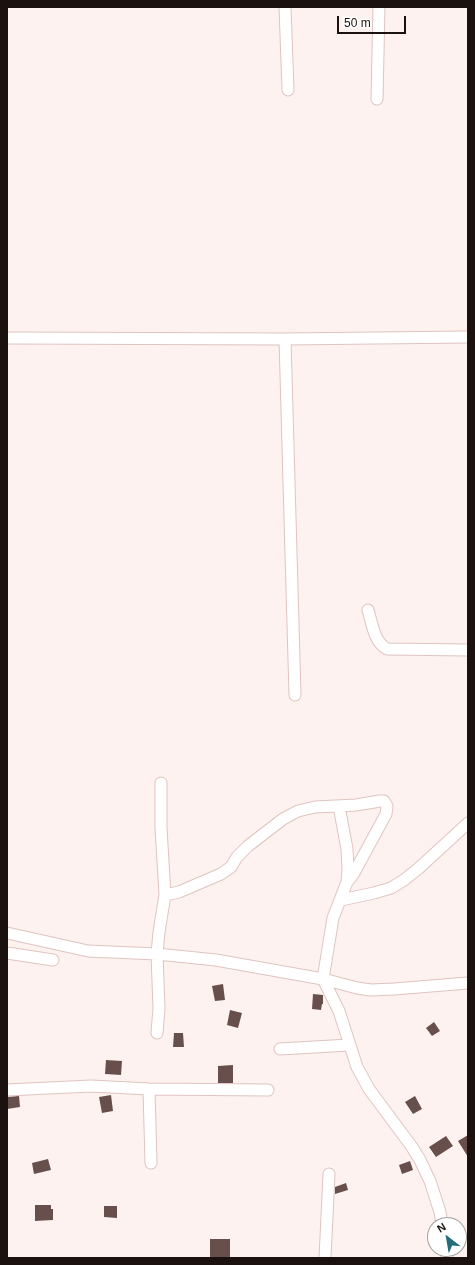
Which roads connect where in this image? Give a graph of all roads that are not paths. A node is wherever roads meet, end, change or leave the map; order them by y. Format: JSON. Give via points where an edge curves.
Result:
{"nodes":[{"id":1,"x":285,"y":7,"type":"edge"},
{"id":2,"x":379,"y":7,"type":"edge"},
{"id":3,"x":288,"y":90,"type":"dead end"},
{"id":4,"x":377,"y":99,"type":"dead end"},
{"id":5,"x":468,"y":337,"type":"edge"},
{"id":6,"x":7,"y":338,"type":"edge"},
{"id":7,"x":285,"y":340,"type":"junction"},
{"id":8,"x":368,"y":610,"type":"dead end"},
{"id":9,"x":468,"y":650,"type":"edge"},
{"id":10,"x":295,"y":695,"type":"dead end"},
{"id":11,"x":161,"y":783,"type":"dead end"},
{"id":12,"x":339,"y":806,"type":"junction"},
{"id":13,"x":468,"y":823,"type":"edge"},
{"id":14,"x":347,"y":882,"type":"junction"},
{"id":15,"x":165,"y":895,"type":"junction"},
{"id":16,"x":341,"y":900,"type":"junction"},
{"id":17,"x":7,"y":933,"type":"edge"},
{"id":18,"x":7,"y":953,"type":"edge"},
{"id":19,"x":157,"y":954,"type":"junction"},
{"id":20,"x":53,"y":960,"type":"dead end"},
{"id":21,"x":323,"y":979,"type":"junction"},
{"id":22,"x":468,"y":983,"type":"edge"},
{"id":23,"x":158,"y":1033,"type":"dead end"},
{"id":24,"x":349,"y":1045,"type":"junction"},
{"id":25,"x":280,"y":1049,"type":"dead end"},
{"id":26,"x":149,"y":1089,"type":"junction"},
{"id":27,"x":7,"y":1090,"type":"edge"},
{"id":28,"x":268,"y":1090,"type":"dead end"},
{"id":29,"x":151,"y":1163,"type":"dead end"},
{"id":30,"x":329,"y":1174,"type":"dead end"},
{"id":31,"x":441,"y":1217,"type":"edge"},
{"id":32,"x":325,"y":1258,"type":"edge"}],
"edges":[{"from":1,"to":3,"type":"street"},
{"from":2,"to":4,"type":"street"},
{"from":5,"to":7,"type":"street"},
{"from":6,"to":7,"type":"street"},
{"from":7,"to":10,"type":"street"},
{"from":8,"to":9,"type":"street","via":[[378,641],[387,650]]},
{"from":11,"to":15,"type":"street"},
{"from":12,"to":14,"type":"street","via":[[346,849]]},
{"from":12,"to":14,"type":"street","via":[[380,801],[384,801],[387,806],[386,814]]},
{"from":12,"to":15,"type":"street","via":[[315,807],[283,819],[248,846],[231,867],[221,874],[179,892]]},
{"from":13,"to":16,"type":"street","via":[[419,868],[391,888]]},
{"from":14,"to":16,"type":"street"},
{"from":15,"to":19,"type":"street"},
{"from":16,"to":21,"type":"street","via":[[333,918]]},
{"from":17,"to":19,"type":"street","via":[[88,951]]},
{"from":18,"to":20,"type":"street"},
{"from":19,"to":21,"type":"street","via":[[216,960]]},
{"from":19,"to":23,"type":"street"},
{"from":21,"to":22,"type":"street","via":[[371,990]]},
{"from":21,"to":24,"type":"street","via":[[338,1011]]},
{"from":24,"to":25,"type":"street"},
{"from":24,"to":31,"type":"street","via":[[369,1089],[420,1160],[430,1181]]},
{"from":26,"to":27,"type":"street","via":[[91,1086]]},
{"from":26,"to":28,"type":"street"},
{"from":26,"to":29,"type":"street"},
{"from":30,"to":32,"type":"street"}]}
